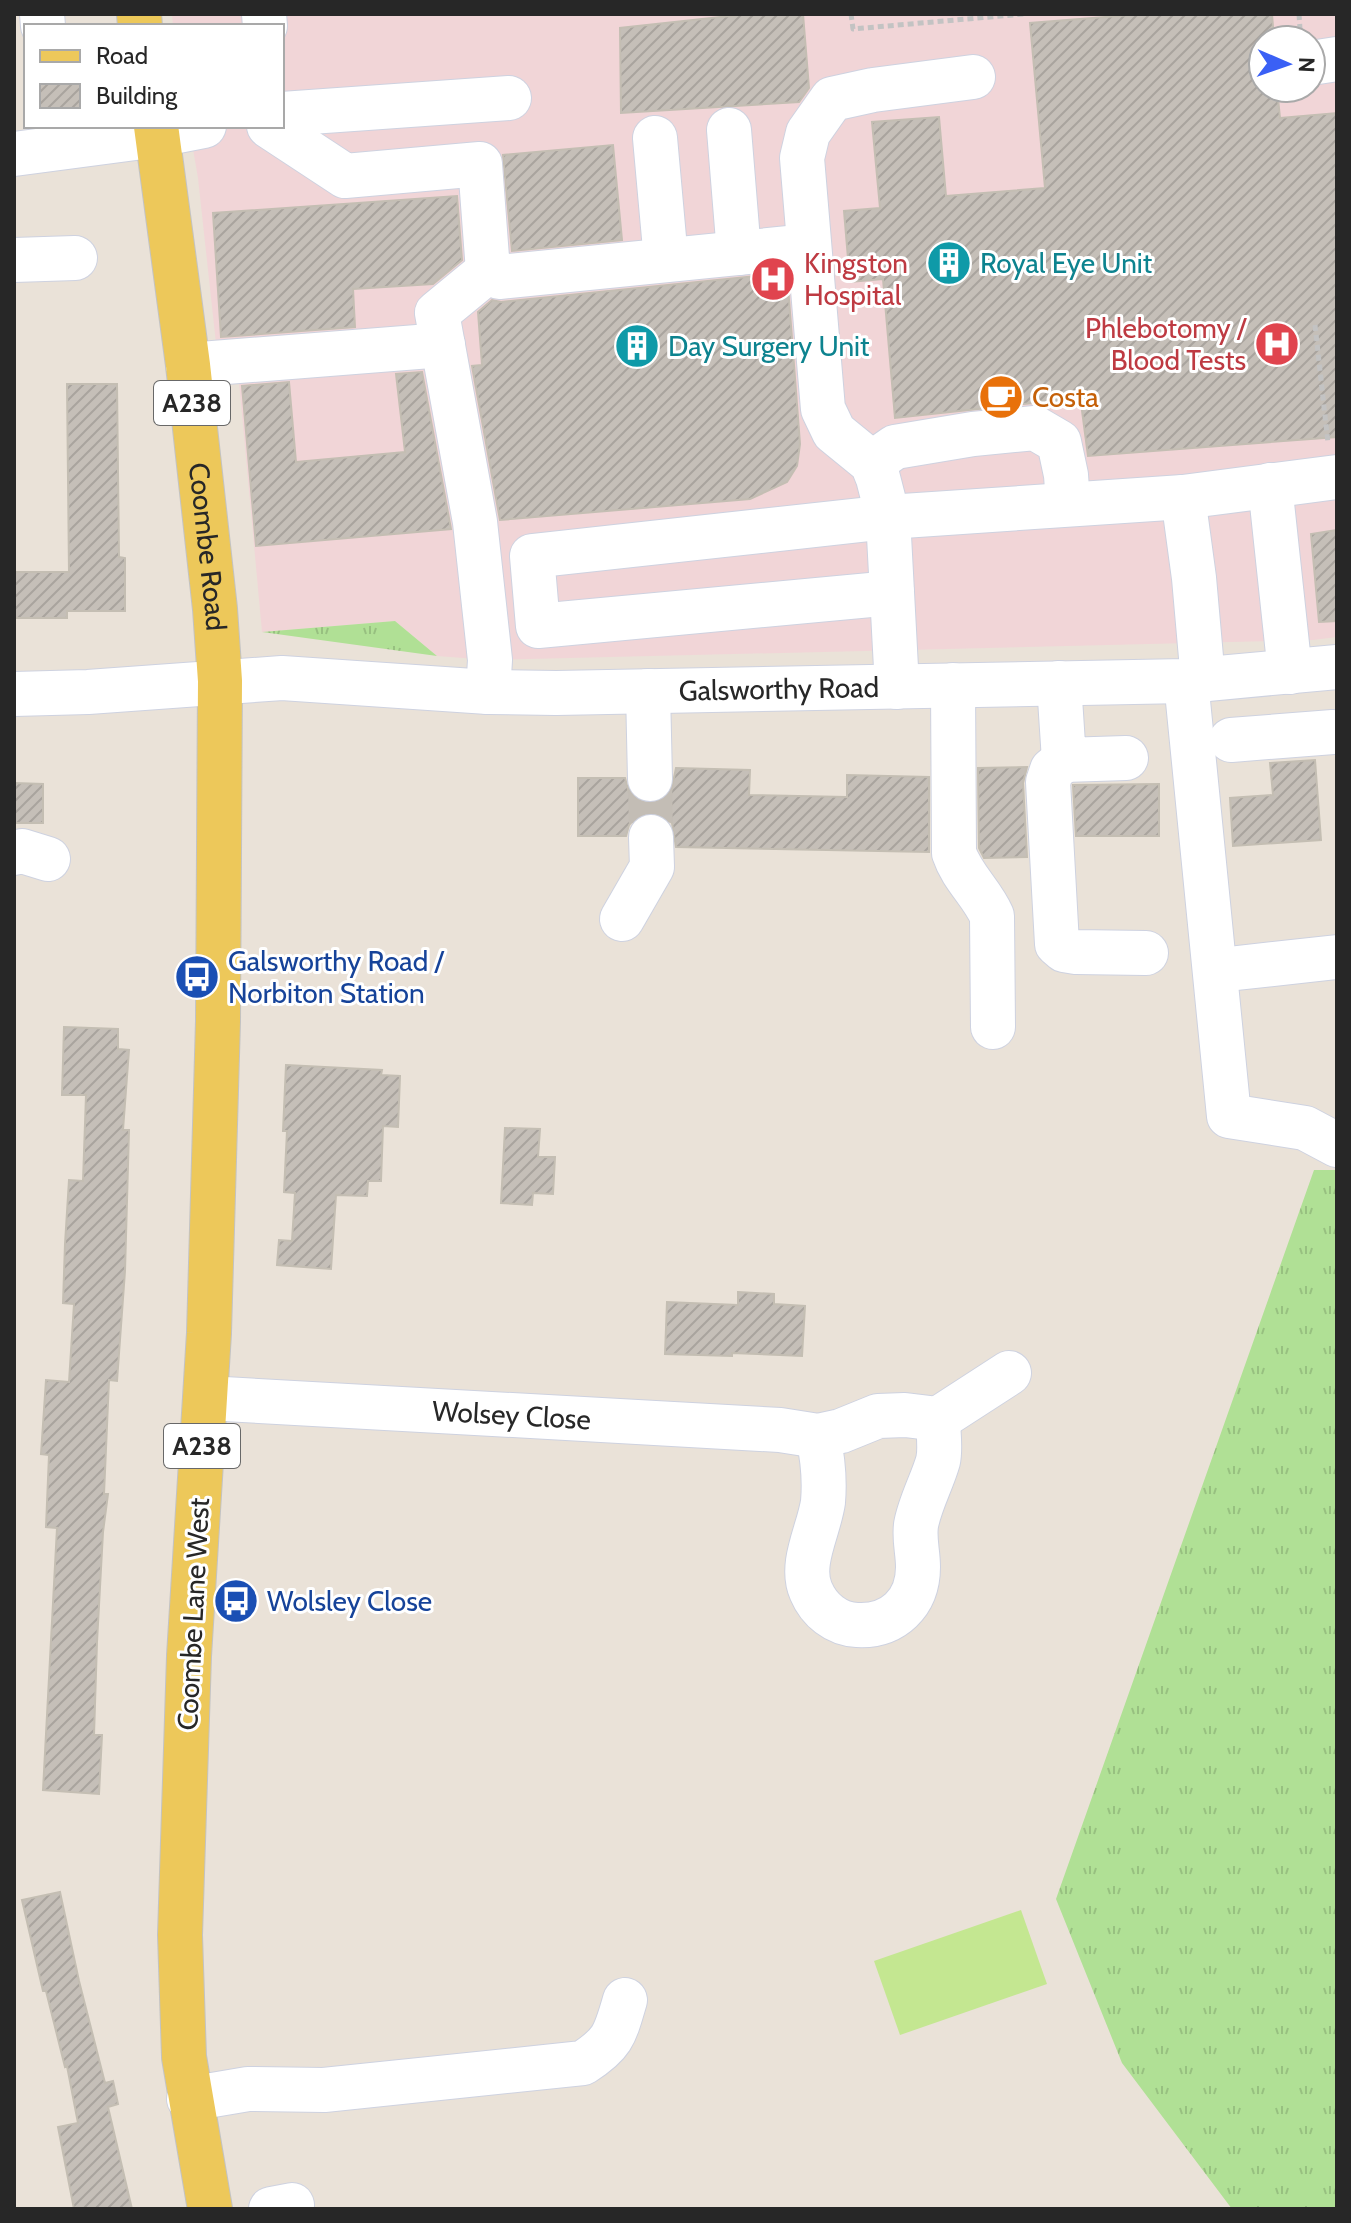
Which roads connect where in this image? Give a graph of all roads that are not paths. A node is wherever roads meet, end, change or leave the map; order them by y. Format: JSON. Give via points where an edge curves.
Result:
{"nodes":[{"id":1,"x":973,"y":77,"type":"dead end"},
{"id":2,"x":509,"y":98,"type":"dead end"},
{"id":3,"x":284,"y":114,"type":"edge"},
{"id":4,"x":185,"y":128,"type":"edge"},
{"id":5,"x":272,"y":128,"type":"edge"},
{"id":6,"x":729,"y":130,"type":"dead end"},
{"id":7,"x":157,"y":131,"type":"edge"},
{"id":8,"x":655,"y":138,"type":"dead end"},
{"id":9,"x":39,"y":143,"type":"edge"},
{"id":10,"x":809,"y":246,"type":"junction"},
{"id":11,"x":739,"y":253,"type":"junction"},
{"id":12,"x":75,"y":258,"type":"dead end"},
{"id":13,"x":14,"y":260,"type":"edge"},
{"id":14,"x":666,"y":260,"type":"junction"},
{"id":15,"x":488,"y":271,"type":"junction"},
{"id":16,"x":443,"y":345,"type":"junction"},
{"id":17,"x":188,"y":365,"type":"junction"},
{"id":18,"x":872,"y":463,"type":"junction"},
{"id":19,"x":1334,"y":467,"type":"edge"},
{"id":20,"x":1270,"y":485,"type":"junction"},
{"id":21,"x":1183,"y":497,"type":"junction"},
{"id":22,"x":1068,"y":504,"type":"junction"},
{"id":23,"x":888,"y":517,"type":"junction"},
{"id":24,"x":892,"y":593,"type":"junction"},
{"id":25,"x":1317,"y":669,"type":"edge"},
{"id":26,"x":1194,"y":680,"type":"junction"},
{"id":27,"x":220,"y":681,"type":"junction"},
{"id":28,"x":1059,"y":683,"type":"junction"},
{"id":29,"x":953,"y":685,"type":"junction"},
{"id":30,"x":897,"y":687,"type":"junction"},
{"id":31,"x":648,"y":691,"type":"junction"},
{"id":32,"x":488,"y":692,"type":"junction"},
{"id":33,"x":14,"y":694,"type":"edge"},
{"id":34,"x":1231,"y":740,"type":"dead end"},
{"id":35,"x":1335,"y":747,"type":"edge"},
{"id":36,"x":1126,"y":758,"type":"dead end"},
{"id":37,"x":1064,"y":760,"type":"junction"},
{"id":38,"x":650,"y":779,"type":"tunnel mouth"},
{"id":39,"x":651,"y":837,"type":"tunnel mouth"},
{"id":40,"x":622,"y":919,"type":"dead end"},
{"id":41,"x":1146,"y":953,"type":"dead end"},
{"id":42,"x":1337,"y":957,"type":"edge"},
{"id":43,"x":1237,"y":968,"type":"dead end"},
{"id":44,"x":993,"y":1027,"type":"dead end"},
{"id":45,"x":1337,"y":1145,"type":"edge"},
{"id":46,"x":1009,"y":1373,"type":"dead end"},
{"id":47,"x":206,"y":1398,"type":"junction"},
{"id":48,"x":938,"y":1419,"type":"junction"},
{"id":49,"x":818,"y":1436,"type":"junction"},
{"id":50,"x":625,"y":2000,"type":"dead end"},
{"id":51,"x":189,"y":2099,"type":"junction"},
{"id":52,"x":210,"y":2209,"type":"edge"}],
"edges":[{"from":1,"to":10,"type":"street","via":[[832,99],[808,133],[802,158]]},
{"from":2,"to":3,"type":"street"},
{"from":4,"to":7,"type":"street"},
{"from":5,"to":15,"type":"street","via":[[345,176],[480,164]]},
{"from":6,"to":11,"type":"street"},
{"from":7,"to":9,"type":"street"},
{"from":7,"to":17,"type":"main road","name":"Coombe Road","number":"A238"},
{"from":8,"to":14,"type":"street"},
{"from":10,"to":11,"type":"street"},
{"from":10,"to":18,"type":"street","via":[[823,409],[834,432]]},
{"from":11,"to":14,"type":"street"},
{"from":12,"to":13,"type":"street"},
{"from":14,"to":15,"type":"street","via":[[499,277]]},
{"from":15,"to":16,"type":"street","via":[[437,313]]},
{"from":16,"to":17,"type":"street"},
{"from":16,"to":32,"type":"street","via":[[475,522],[490,660]]},
{"from":17,"to":27,"type":"main road","name":"Coombe Road","number":"A238"},
{"from":18,"to":22,"type":"street","via":[[895,447],[1035,428],[1059,442]]},
{"from":18,"to":23,"type":"street"},
{"from":19,"to":20,"type":"street"},
{"from":20,"to":21,"type":"street"},
{"from":20,"to":25,"type":"street"},
{"from":21,"to":22,"type":"street"},
{"from":21,"to":26,"type":"street","via":[[1194,578]]},
{"from":22,"to":23,"type":"street"},
{"from":23,"to":24,"type":"street"},
{"from":23,"to":24,"type":"street","via":[[532,556],[538,626]]},
{"from":24,"to":30,"type":"street"},
{"from":25,"to":26,"type":"street","name":"Galsworthy Road"},
{"from":25,"to":35,"type":"street"},
{"from":26,"to":28,"type":"street","name":"Galsworthy Road"},
{"from":26,"to":45,"type":"street","via":[[1229,1116],[1305,1128]]},
{"from":27,"to":32,"type":"street","name":"Galsworthy Road","via":[[282,678]]},
{"from":27,"to":33,"type":"street","name":"Galsworthy Road"},
{"from":27,"to":47,"type":"main road","name":"Coombe Lane West","number":"A238","via":[[217,1083]]},
{"from":28,"to":29,"type":"street","name":"Galsworthy Road"},
{"from":28,"to":37,"type":"street"},
{"from":29,"to":30,"type":"street","name":"Galsworthy Road"},
{"from":29,"to":44,"type":"street","via":[[954,853],[992,916]]},
{"from":30,"to":31,"type":"street","name":"Galsworthy Road"},
{"from":31,"to":32,"type":"street","name":"Galsworthy Road"},
{"from":31,"to":38,"type":"street"},
{"from":34,"to":35,"type":"street"},
{"from":36,"to":37,"type":"street"},
{"from":37,"to":41,"type":"street","via":[[1048,782],[1057,944],[1076,952]]},
{"from":39,"to":40,"type":"street","via":[[652,867]]},
{"from":42,"to":43,"type":"street"},
{"from":46,"to":48,"type":"street"},
{"from":47,"to":49,"type":"street","name":"Wolsey Close"},
{"from":47,"to":51,"type":"main road","name":"Coombe Lane West","number":"A238","via":[[189,1656],[180,1935]]},
{"from":48,"to":49,"type":"street","name":"Wolsey Close","via":[[878,1416]]},
{"from":48,"to":49,"type":"street","via":[[939,1458],[916,1521],[918,1585],[892,1619],[873,1625],[833,1618],[819,1607],[809,1588],[825,1469]]},
{"from":50,"to":51,"type":"street","via":[[614,2036],[583,2063],[324,2090],[248,2089]]},
{"from":51,"to":52,"type":"main road","name":"Coombe Lane West","number":"A238"}]}
